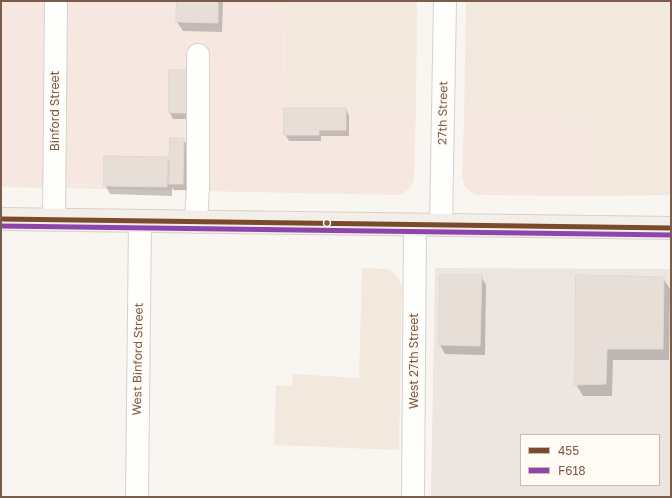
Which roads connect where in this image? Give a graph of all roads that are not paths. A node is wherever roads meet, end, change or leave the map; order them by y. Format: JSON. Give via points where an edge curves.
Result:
{"nodes":[{"id":1,"x":56,"y":1,"type":"edge"},
{"id":2,"x":445,"y":1,"type":"edge"},
{"id":3,"x":198,"y":55,"type":"dead end"},
{"id":4,"x":1,"y":220,"type":"edge"},
{"id":5,"x":54,"y":220,"type":"junction"},
{"id":6,"x":140,"y":221,"type":"junction"},
{"id":7,"x":196,"y":222,"type":"junction"},
{"id":8,"x":415,"y":225,"type":"junction"},
{"id":9,"x":441,"y":225,"type":"junction"},
{"id":10,"x":671,"y":228,"type":"edge"},
{"id":11,"x":137,"y":497,"type":"edge"},
{"id":12,"x":413,"y":497,"type":"edge"}],
"edges":[{"from":1,"to":5,"type":"street","name":"Binford Street"},
{"from":2,"to":9,"type":"street","name":"27th Street"},
{"from":3,"to":7,"type":"street"},
{"from":4,"to":5,"type":"main road"},
{"from":5,"to":6,"type":"main road"},
{"from":6,"to":7,"type":"main road"},
{"from":6,"to":11,"type":"street","name":"West Binford Street"},
{"from":7,"to":8,"type":"main road"},
{"from":8,"to":9,"type":"main road"},
{"from":8,"to":12,"type":"street","name":"West 27th Street"},
{"from":9,"to":10,"type":"main road"}]}
